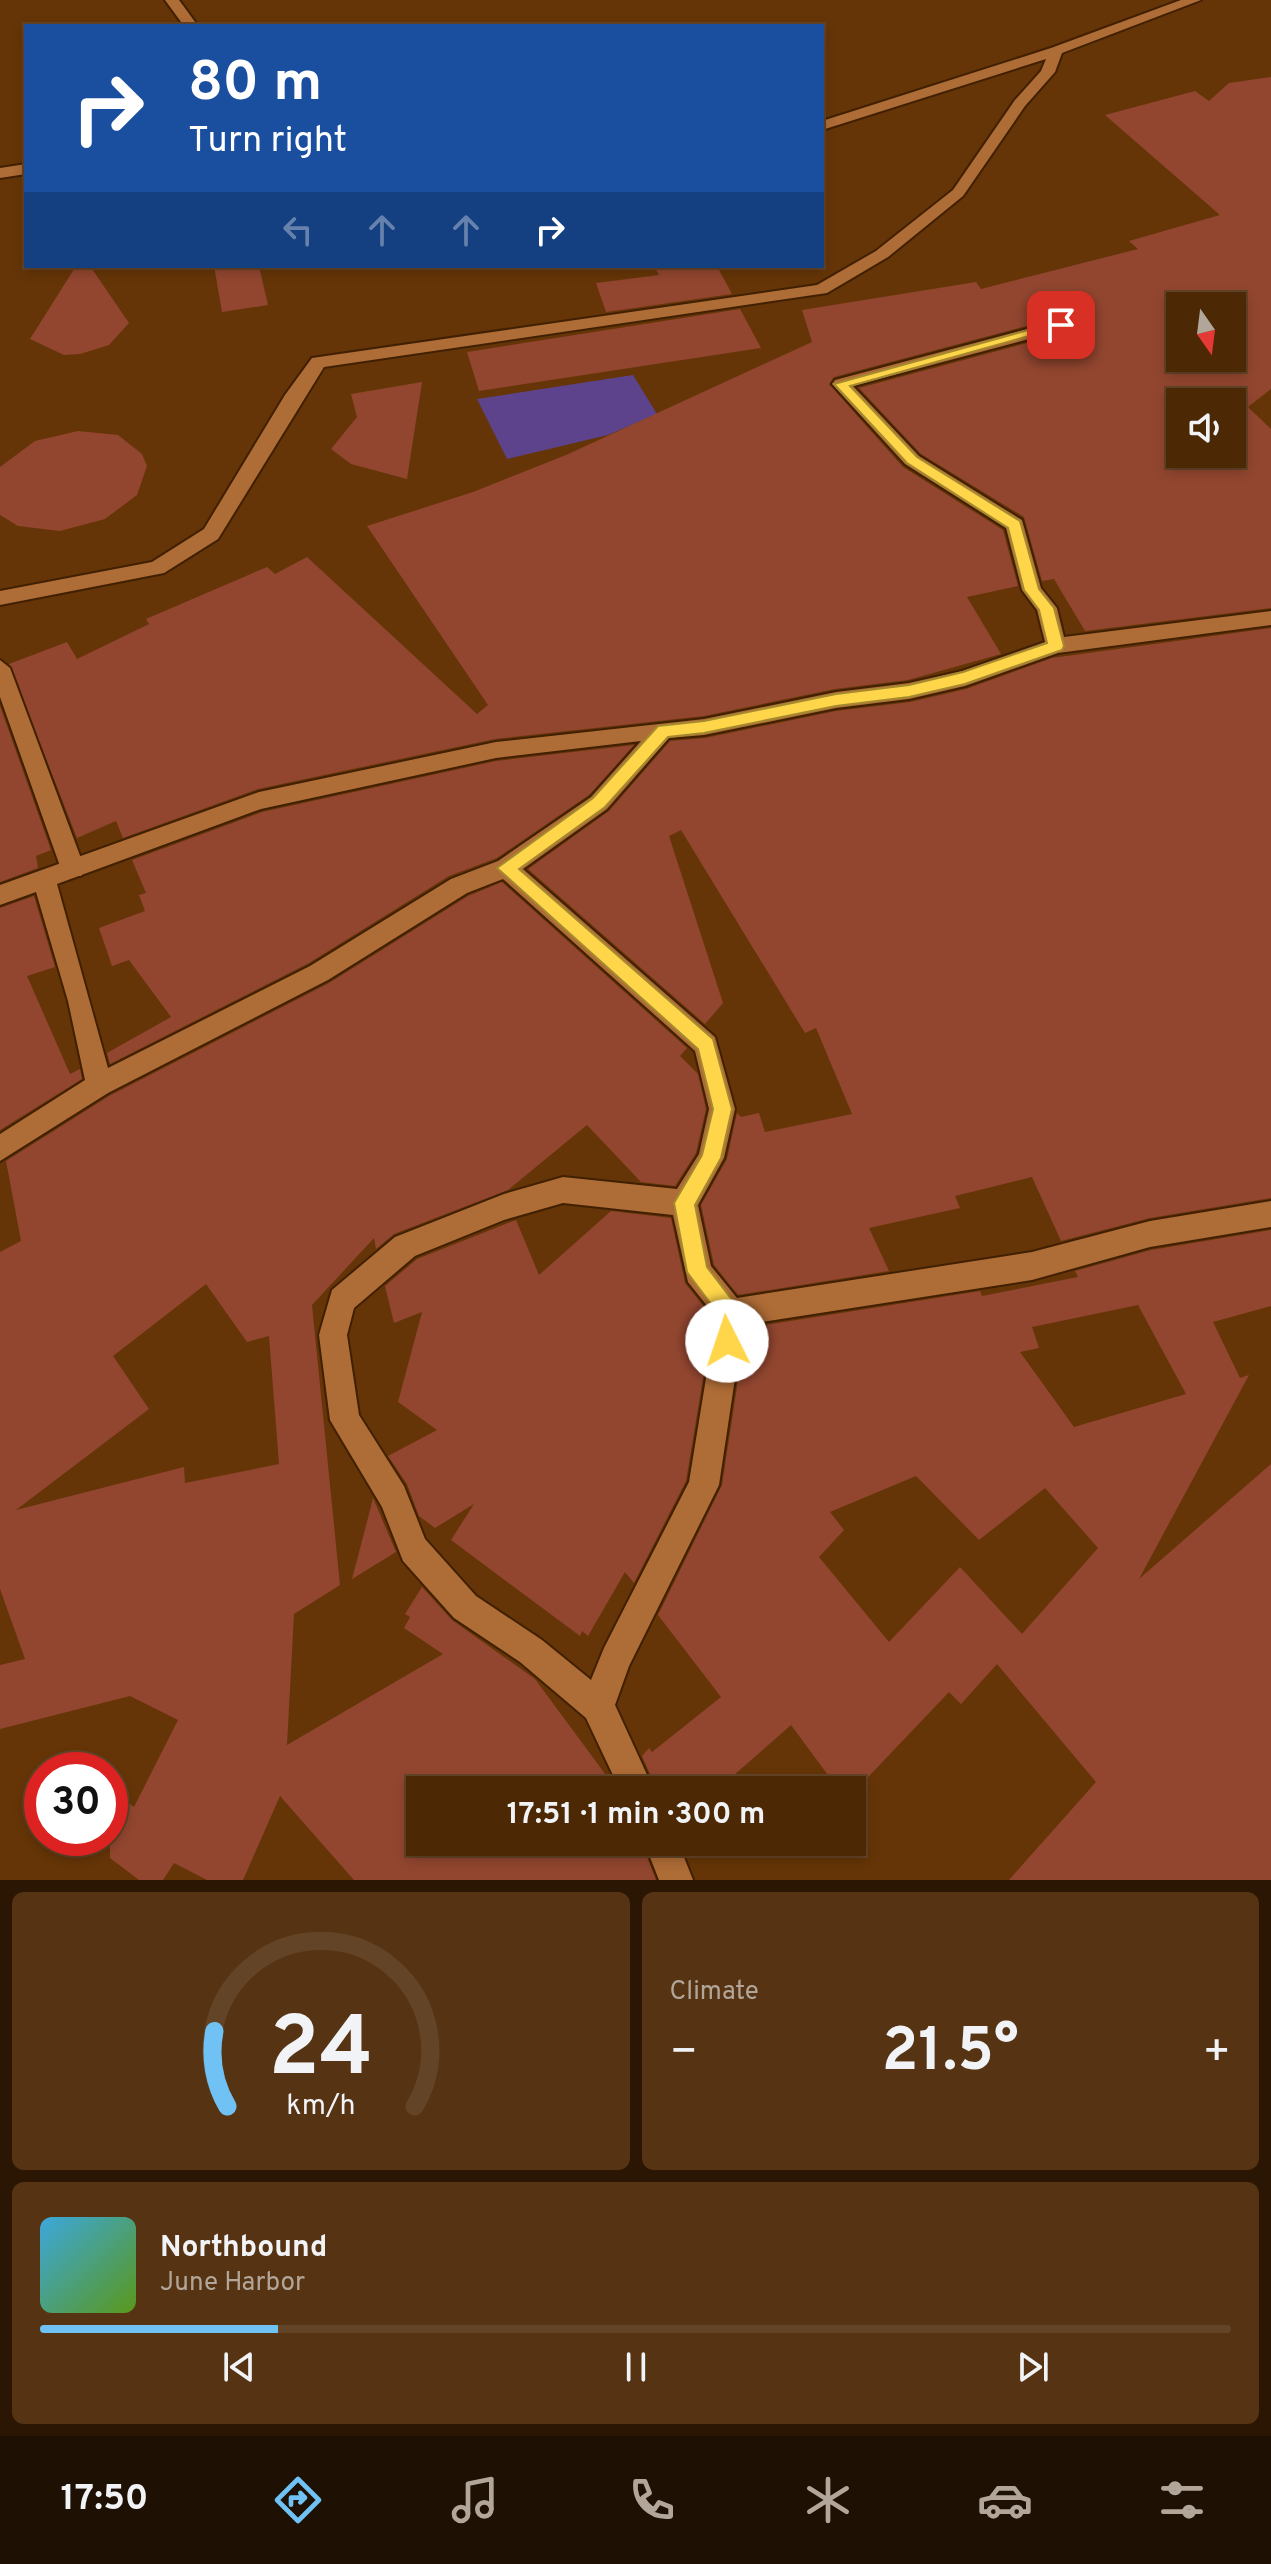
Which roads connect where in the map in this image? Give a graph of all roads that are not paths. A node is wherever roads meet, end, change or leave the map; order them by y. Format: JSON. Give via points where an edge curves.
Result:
{"nodes":[{"id":1,"x":172,"y":0,"type":"edge"},
{"id":2,"x":1194,"y":0,"type":"edge"},
{"id":3,"x":190,"y":24,"type":"edge"},
{"id":4,"x":1056,"y":51,"type":"junction"},
{"id":5,"x":824,"y":125,"type":"edge"},
{"id":6,"x":24,"y":169,"type":"edge"},
{"id":7,"x":0,"y":173,"type":"edge"},
{"id":8,"x":1061,"y":325,"type":"dead end"},
{"id":9,"x":0,"y":598,"type":"edge"},
{"id":10,"x":1271,"y":618,"type":"edge"},
{"id":11,"x":1056,"y":646,"type":"junction"},
{"id":12,"x":0,"y":668,"type":"edge"},
{"id":13,"x":663,"y":731,"type":"junction"},
{"id":14,"x":506,"y":868,"type":"junction"},
{"id":15,"x":73,"y":869,"type":"junction"},
{"id":16,"x":44,"y":878,"type":"junction"},
{"id":17,"x":0,"y":895,"type":"edge"},
{"id":18,"x":99,"y":1085,"type":"junction"},
{"id":19,"x":0,"y":1149,"type":"edge"},
{"id":20,"x":684,"y":1203,"type":"junction"},
{"id":21,"x":1271,"y":1214,"type":"edge"},
{"id":22,"x":731,"y":1313,"type":"junction"},
{"id":23,"x":598,"y":1706,"type":"junction"},
{"id":24,"x":630,"y":1776,"type":"edge"},
{"id":25,"x":667,"y":1856,"type":"edge"},
{"id":26,"x":676,"y":1880,"type":"edge"}],
"edges":[{"from":1,"to":3,"type":"street"},
{"from":2,"to":4,"type":"street"},
{"from":4,"to":5,"type":"street"},
{"from":4,"to":9,"type":"street","via":[[1048,72],[958,193],[882,254],[821,289],[318,362],[211,534],[157,568]]},
{"from":6,"to":7,"type":"street"},
{"from":8,"to":11,"type":"street","via":[[841,384],[912,460],[1015,525],[1032,590],[1047,608]]},
{"from":10,"to":11,"type":"street"},
{"from":11,"to":13,"type":"street","via":[[909,691]]},
{"from":12,"to":15,"type":"street"},
{"from":13,"to":14,"type":"street","via":[[599,803]]},
{"from":13,"to":15,"type":"street","via":[[496,750],[259,801]]},
{"from":14,"to":18,"type":"street","via":[[459,886],[319,973]]},
{"from":14,"to":20,"type":"street","via":[[706,1045],[722,1109],[711,1158]]},
{"from":15,"to":16,"type":"street"},
{"from":16,"to":17,"type":"street"},
{"from":16,"to":18,"type":"street"},
{"from":18,"to":19,"type":"street"},
{"from":20,"to":22,"type":"street","via":[[698,1272]]},
{"from":20,"to":23,"type":"street","via":[[563,1190],[504,1207],[405,1246],[342,1300],[333,1335],[345,1420],[393,1497],[414,1550],[465,1607],[531,1651]]},
{"from":21,"to":22,"type":"street","via":[[1150,1234],[1032,1266]]},
{"from":22,"to":23,"type":"street","via":[[704,1485],[615,1659]]},
{"from":23,"to":24,"type":"street"},
{"from":25,"to":26,"type":"street"}]}
